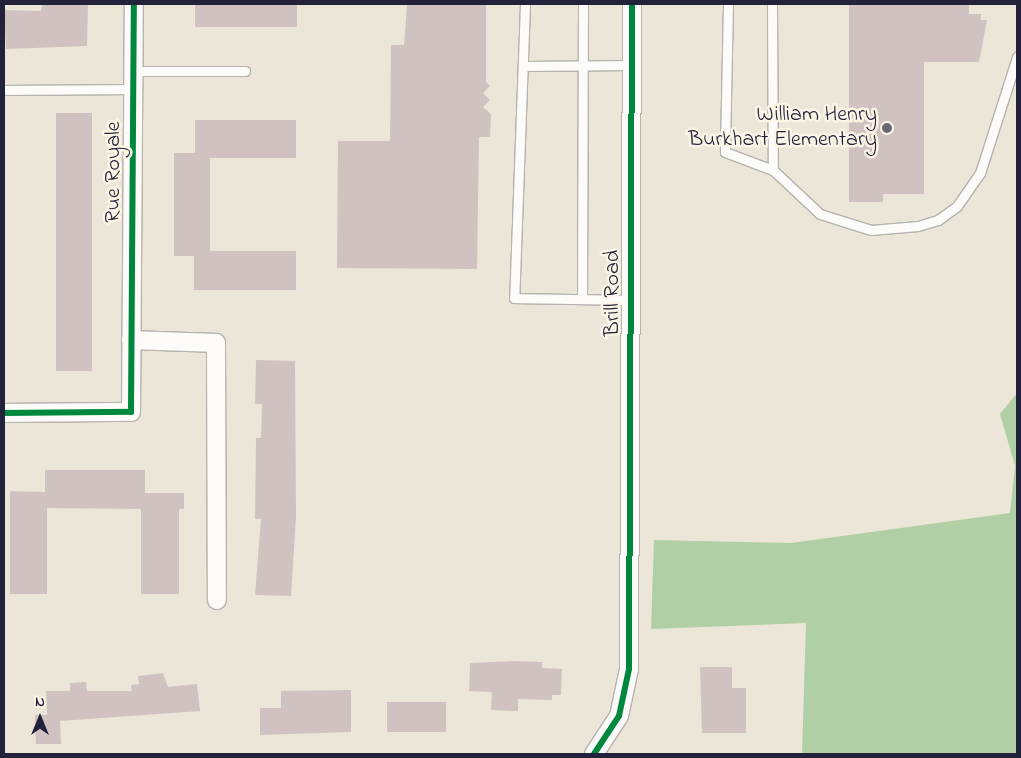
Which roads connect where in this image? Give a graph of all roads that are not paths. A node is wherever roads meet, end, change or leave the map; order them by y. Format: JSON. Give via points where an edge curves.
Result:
{"nodes":[{"id":1,"x":134,"y":4,"type":"edge"},
{"id":2,"x":525,"y":4,"type":"edge"},
{"id":3,"x":583,"y":4,"type":"edge"},
{"id":4,"x":632,"y":4,"type":"edge"},
{"id":5,"x":728,"y":4,"type":"edge"},
{"id":6,"x":772,"y":4,"type":"edge"},
{"id":7,"x":1017,"y":57,"type":"edge"},
{"id":8,"x":632,"y":65,"type":"junction"},
{"id":9,"x":525,"y":66,"type":"junction"},
{"id":10,"x":584,"y":66,"type":"junction"},
{"id":11,"x":133,"y":71,"type":"junction"},
{"id":12,"x":245,"y":71,"type":"dead end"},
{"id":13,"x":4,"y":90,"type":"edge"},
{"id":14,"x":133,"y":90,"type":"junction"},
{"id":15,"x":773,"y":170,"type":"junction"},
{"id":16,"x":582,"y":299,"type":"junction"},
{"id":17,"x":631,"y":300,"type":"junction"},
{"id":18,"x":132,"y":340,"type":"junction"},
{"id":19,"x":4,"y":413,"type":"edge"},
{"id":20,"x":217,"y":600,"type":"dead end"},
{"id":21,"x":594,"y":754,"type":"edge"}],
"edges":[{"from":1,"to":11,"type":"street","name":"Rue Royale"},
{"from":2,"to":9,"type":"lane"},
{"from":3,"to":10,"type":"lane"},
{"from":4,"to":8,"type":"street","name":"Brill Road"},
{"from":5,"to":15,"type":"lane","via":[[725,152]]},
{"from":6,"to":15,"type":"lane"},
{"from":7,"to":15,"type":"lane","via":[[980,173],[957,206],[938,220],[894,230],[848,226],[820,214]]},
{"from":8,"to":10,"type":"lane"},
{"from":8,"to":17,"type":"street","name":"Brill Road"},
{"from":9,"to":10,"type":"lane"},
{"from":9,"to":16,"type":"lane","via":[[514,298]]},
{"from":10,"to":16,"type":"lane"},
{"from":11,"to":12,"type":"lane"},
{"from":11,"to":14,"type":"street","name":"Rue Royale"},
{"from":13,"to":14,"type":"lane"},
{"from":14,"to":18,"type":"street","name":"Rue Royale"},
{"from":16,"to":17,"type":"lane"},
{"from":17,"to":21,"type":"street","name":"Brill Road","via":[[630,583],[626,699],[615,726]]},
{"from":18,"to":19,"type":"street","name":"Rue Royale","via":[[131,412]]},
{"from":18,"to":20,"type":"street","via":[[216,343]]}]}
